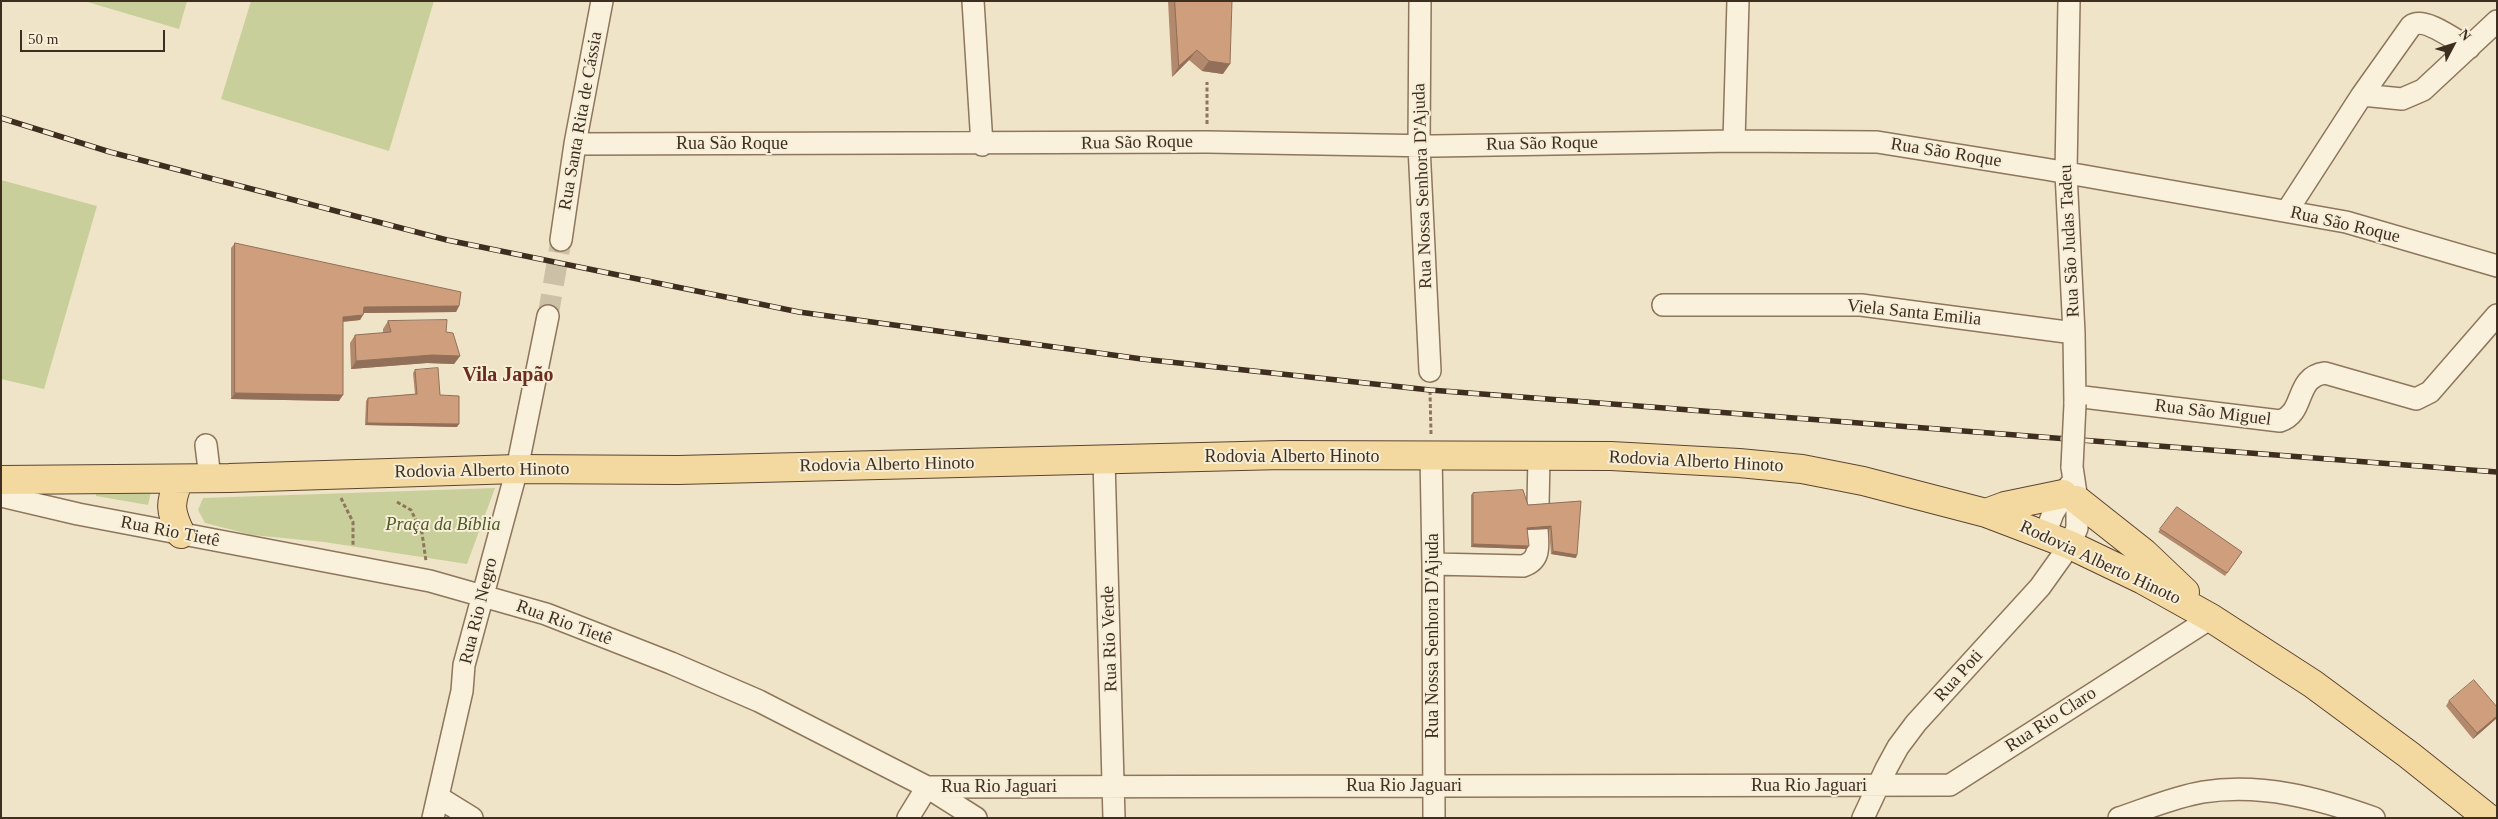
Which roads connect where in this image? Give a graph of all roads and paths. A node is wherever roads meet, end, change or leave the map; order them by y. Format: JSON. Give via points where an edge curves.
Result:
{"nodes":[{"id":1,"x":602,"y":1,"type":"edge"},
{"id":2,"x":973,"y":1,"type":"edge"},
{"id":3,"x":1420,"y":1,"type":"edge"},
{"id":4,"x":1738,"y":1,"type":"edge"},
{"id":5,"x":2069,"y":1,"type":"edge"},
{"id":6,"x":2497,"y":20,"type":"edge"},
{"id":7,"x":2468,"y":48,"type":"junction"},
{"id":8,"x":1207,"y":82,"type":"dead end"},
{"id":9,"x":2362,"y":95,"type":"junction"},
{"id":10,"x":1734,"y":141,"type":"junction"},
{"id":11,"x":1207,"y":142,"type":"junction"},
{"id":12,"x":575,"y":144,"type":"junction"},
{"id":13,"x":982,"y":144,"type":"junction"},
{"id":14,"x":1419,"y":146,"type":"junction"},
{"id":15,"x":2066,"y":173,"type":"junction"},
{"id":16,"x":2287,"y":211,"type":"junction"},
{"id":17,"x":561,"y":240,"type":"tunnel mouth"},
{"id":18,"x":2497,"y":266,"type":"edge"},
{"id":19,"x":1663,"y":305,"type":"dead end"},
{"id":20,"x":2497,"y":315,"type":"edge"},
{"id":21,"x":548,"y":316,"type":"tunnel mouth"},
{"id":22,"x":2074,"y":333,"type":"junction"},
{"id":23,"x":1430,"y":371,"type":"joint"},
{"id":24,"x":2075,"y":400,"type":"junction"},
{"id":25,"x":206,"y":445,"type":"dead end"},
{"id":26,"x":1431,"y":455,"type":"junction"},
{"id":27,"x":1539,"y":456,"type":"junction"},
{"id":28,"x":1104,"y":460,"type":"junction"},
{"id":29,"x":517,"y":469,"type":"junction"},
{"id":30,"x":180,"y":478,"type":"junction"},
{"id":31,"x":210,"y":478,"type":"junction"},
{"id":32,"x":1,"y":480,"type":"edge"},
{"id":33,"x":2071,"y":485,"type":"junction"},
{"id":34,"x":1,"y":496,"type":"edge"},
{"id":35,"x":341,"y":498,"type":"dead end"},
{"id":36,"x":397,"y":502,"type":"dead end"},
{"id":37,"x":1538,"y":506,"type":"edge"},
{"id":38,"x":1986,"y":513,"type":"junction"},
{"id":39,"x":1537,"y":530,"type":"edge"},
{"id":40,"x":181,"y":534,"type":"junction"},
{"id":41,"x":2045,"y":535,"type":"junction"},
{"id":42,"x":2070,"y":545,"type":"junction"},
{"id":43,"x":1434,"y":564,"type":"junction"},
{"id":44,"x":353,"y":567,"type":"junction"},
{"id":45,"x":430,"y":581,"type":"junction"},
{"id":46,"x":482,"y":595,"type":"junction"},
{"id":47,"x":2211,"y":618,"type":"junction"},
{"id":48,"x":1432,"y":786,"type":"junction"},
{"id":49,"x":1880,"y":786,"type":"junction"},
{"id":50,"x":927,"y":787,"type":"junction"},
{"id":51,"x":1115,"y":787,"type":"junction"},
{"id":52,"x":438,"y":797,"type":"junction"},
{"id":53,"x":433,"y":818,"type":"edge"},
{"id":54,"x":472,"y":818,"type":"edge"},
{"id":55,"x":908,"y":818,"type":"edge"},
{"id":56,"x":976,"y":818,"type":"edge"},
{"id":57,"x":1114,"y":818,"type":"edge"},
{"id":58,"x":1434,"y":818,"type":"edge"},
{"id":59,"x":1864,"y":818,"type":"edge"},
{"id":60,"x":2119,"y":818,"type":"edge"},
{"id":61,"x":2374,"y":818,"type":"edge"},
{"id":62,"x":2488,"y":818,"type":"edge"}],
"edges":[{"from":1,"to":12,"type":"street","name":"Rua Santa Rita de Cássia"},
{"from":2,"to":13,"type":"street"},
{"from":3,"to":14,"type":"street","name":"Rua Nossa Senhora D'Ajuda"},
{"from":4,"to":10,"type":"street"},
{"from":5,"to":15,"type":"street","name":"Rua São Judas Tadeu"},
{"from":6,"to":7,"type":"street"},
{"from":7,"to":9,"type":"street","via":[[2433,83],[2412,96],[2402,99]]},
{"from":7,"to":9,"type":"street","via":[[2424,23],[2415,23]]},
{"from":8,"to":11,"type":"path"},
{"from":9,"to":16,"type":"street"},
{"from":10,"to":14,"type":"street","name":"Rua São Roque"},
{"from":10,"to":15,"type":"street","name":"Rua São Roque","via":[[1877,142]]},
{"from":11,"to":13,"type":"street","name":"Rua São Roque"},
{"from":11,"to":14,"type":"street","name":"Rua São Roque"},
{"from":12,"to":13,"type":"street","name":"Rua São Roque"},
{"from":12,"to":17,"type":"street","name":"Rua Santa Rita de Cássia"},
{"from":14,"to":23,"type":"street","name":"Rua Nossa Senhora D'Ajuda"},
{"from":15,"to":16,"type":"street","name":"Rua São Roque"},
{"from":15,"to":22,"type":"street","name":"Rua São Judas Tadeu"},
{"from":16,"to":18,"type":"street","name":"Rua São Roque","via":[[2346,222]]},
{"from":19,"to":22,"type":"street","name":"Viela Santa Emilia","via":[[1871,306]]},
{"from":20,"to":24,"type":"street","name":"Rua São Miguel","via":[[2430,392],[2416,399],[2326,373],[2312,376],[2307,381],[2290,416],[2280,421]]},
{"from":21,"to":29,"type":"street","name":"Rua Rio Negro"},
{"from":22,"to":24,"type":"street","name":"Rua São Judas Tadeu"},
{"from":23,"to":26,"type":"path"},
{"from":24,"to":33,"type":"street","name":"Rua São Judas Tadeu","bridge":true},
{"from":25,"to":31,"type":"street"},
{"from":26,"to":27,"type":"main road","name":"Rodovia Alberto Hinoto"},
{"from":26,"to":28,"type":"main road","name":"Rodovia Alberto Hinoto","via":[[1411,458],[1282,455]]},
{"from":26,"to":43,"type":"street","name":"Rua Nossa Senhora D'Ajuda"},
{"from":27,"to":37,"type":"street"},
{"from":27,"to":38,"type":"main road","name":"Rodovia Alberto Hinoto","via":[[1611,456],[1802,469],[1863,481]]},
{"from":28,"to":29,"type":"main road","name":"Rodovia Alberto Hinoto","via":[[678,470]]},
{"from":28,"to":51,"type":"street","name":"Rua Rio Verde"},
{"from":29,"to":31,"type":"main road","name":"Rodovia Alberto Hinoto"},
{"from":29,"to":46,"type":"street","name":"Rua Rio Negro"},
{"from":30,"to":31,"type":"main road","name":"Rodovia Alberto Hinoto"},
{"from":30,"to":32,"type":"main road","name":"Rodovia Alberto Hinoto"},
{"from":30,"to":40,"type":"main road","via":[[171,507],[172,517]]},
{"from":33,"to":38,"type":"main road"},
{"from":33,"to":41,"type":"street","name":"Rua São Judas Tadeu"},
{"from":33,"to":42,"type":"street","name":"Rua São Judas Tadeu","via":[[2077,528]]},
{"from":33,"to":47,"type":"main road"},
{"from":34,"to":40,"type":"street","name":"Rua Rio Tietê"},
{"from":35,"to":44,"type":"path","via":[[353,522]]},
{"from":36,"to":45,"type":"path","via":[[412,510],[422,533]]},
{"from":38,"to":41,"type":"main road","name":"Rodovia Alberto Hinoto"},
{"from":39,"to":43,"type":"street","via":[[1538,554],[1533,563],[1523,566]]},
{"from":40,"to":44,"type":"street","name":"Rua Rio Tietê"},
{"from":41,"to":42,"type":"main road","name":"Rodovia Alberto Hinoto"},
{"from":42,"to":47,"type":"main road","name":"Rodovia Alberto Hinoto"},
{"from":42,"to":49,"type":"street","name":"Rua Poti","via":[[2040,587],[1916,723],[1886,768]]},
{"from":43,"to":48,"type":"street","name":"Rua Nossa Senhora D'Ajuda"},
{"from":44,"to":45,"type":"street","name":"Rua Rio Tietê"},
{"from":45,"to":46,"type":"street","name":"Rua Rio Tietê"},
{"from":46,"to":50,"type":"street","name":"Rua Rio Tietê","via":[[546,614],[671,662],[759,701]]},
{"from":46,"to":52,"type":"street","name":"Rua Rio Negro","via":[[464,665],[462,691]]},
{"from":47,"to":49,"type":"street","name":"Rua Rio Claro","via":[[1950,785]]},
{"from":47,"to":62,"type":"main road","name":"Rodovia Alberto Hinoto","via":[[2313,684]]},
{"from":48,"to":49,"type":"street","name":"Rua Rio Jaguari"},
{"from":48,"to":51,"type":"street","name":"Rua Rio Jaguari"},
{"from":48,"to":58,"type":"street","name":"Rua Nossa Senhora D'Ajuda"},
{"from":49,"to":59,"type":"street","name":"Rua Poti"},
{"from":50,"to":51,"type":"street","name":"Rua Rio Jaguari"},
{"from":50,"to":55,"type":"street"},
{"from":50,"to":56,"type":"street","name":"Rua Rio Tietê"},
{"from":51,"to":57,"type":"street","name":"Rua Rio Verde"},
{"from":52,"to":53,"type":"street","name":"Rua Rio Negro"},
{"from":52,"to":54,"type":"street"},
{"from":60,"to":61,"type":"street","via":[[2201,792],[2234,788],[2272,790]]}]}
